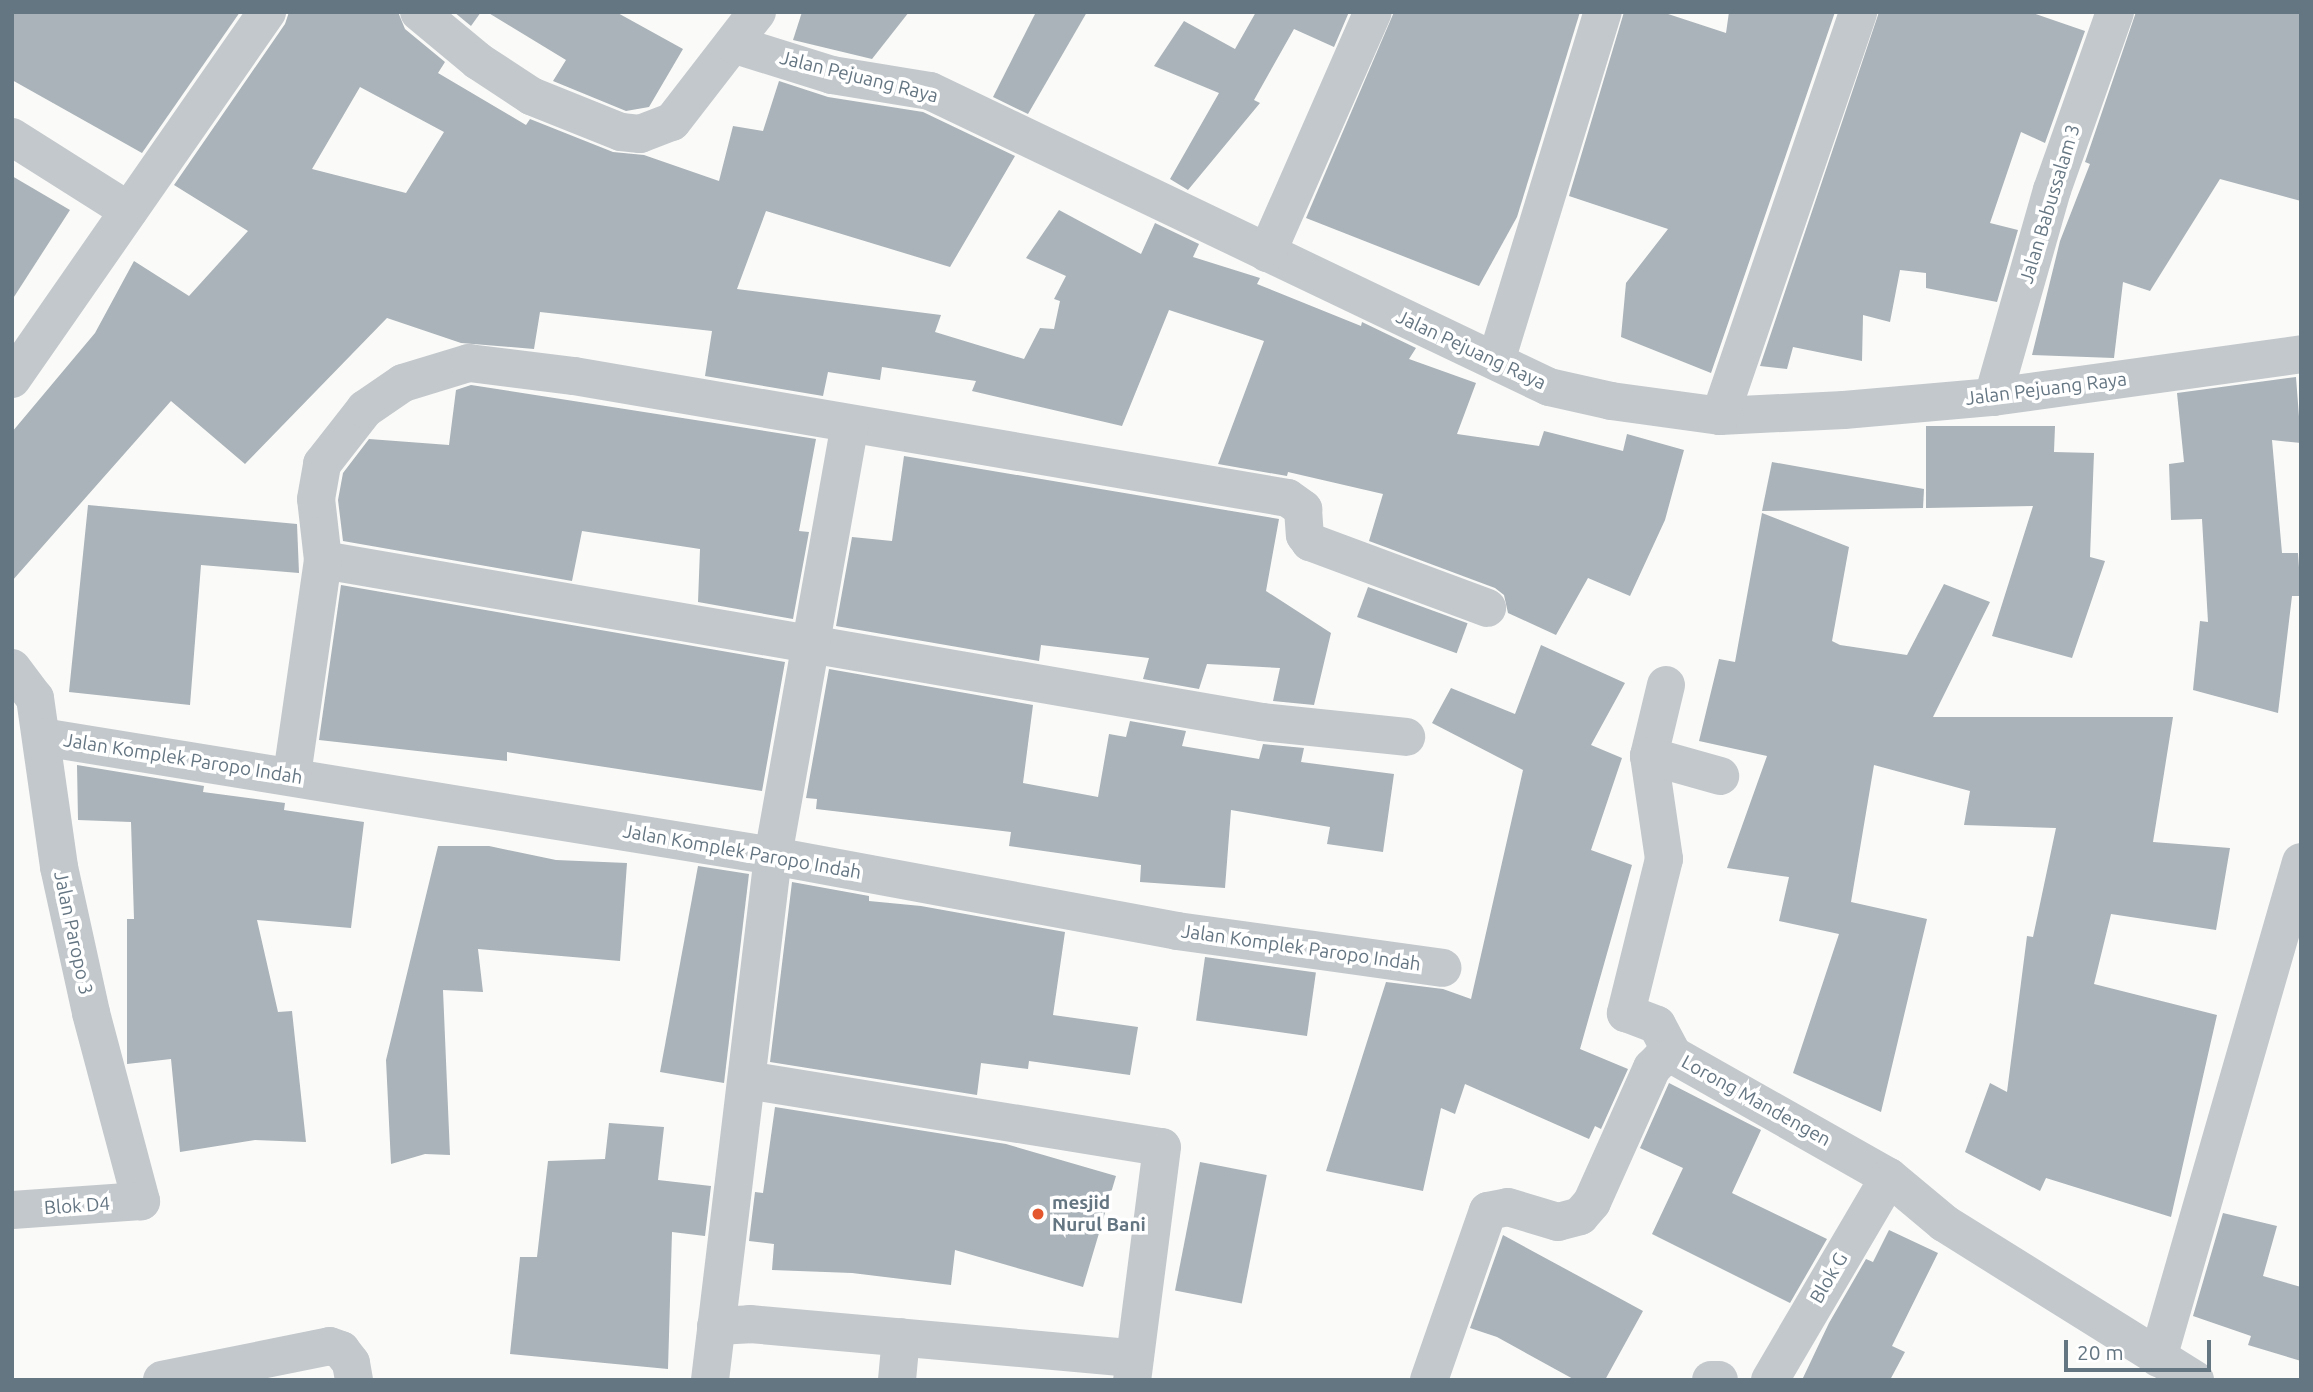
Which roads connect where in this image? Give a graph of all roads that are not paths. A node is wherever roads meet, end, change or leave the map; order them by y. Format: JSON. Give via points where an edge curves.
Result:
{"nodes":[{"id":1,"x":267,"y":12,"type":"edge"},
{"id":2,"x":419,"y":12,"type":"edge"},
{"id":3,"x":757,"y":12,"type":"edge"},
{"id":4,"x":1373,"y":12,"type":"edge"},
{"id":5,"x":1604,"y":12,"type":"edge"},
{"id":6,"x":1858,"y":12,"type":"edge"},
{"id":7,"x":2115,"y":12,"type":"edge"},
{"id":8,"x":733,"y":44,"type":"junction"},
{"id":9,"x":12,"y":136,"type":"edge"},
{"id":10,"x":129,"y":211,"type":"junction"},
{"id":11,"x":1267,"y":253,"type":"junction"},
{"id":12,"x":2301,"y":354,"type":"edge"},
{"id":13,"x":1496,"y":361,"type":"junction"},
{"id":14,"x":12,"y":379,"type":"edge"},
{"id":15,"x":1993,"y":397,"type":"junction"},
{"id":16,"x":1720,"y":416,"type":"junction"},
{"id":17,"x":850,"y":425,"type":"junction"},
{"id":18,"x":323,"y":560,"type":"junction"},
{"id":19,"x":1487,"y":608,"type":"dead end"},
{"id":20,"x":811,"y":642,"type":"junction"},
{"id":21,"x":12,"y":668,"type":"edge"},
{"id":22,"x":1666,"y":685,"type":"dead end"},
{"id":23,"x":42,"y":737,"type":"junction"},
{"id":24,"x":1406,"y":737,"type":"dead end"},
{"id":25,"x":1649,"y":756,"type":"junction"},
{"id":26,"x":292,"y":775,"type":"junction"},
{"id":27,"x":1720,"y":776,"type":"dead end"},
{"id":28,"x":773,"y":856,"type":"junction"},
{"id":29,"x":2301,"y":862,"type":"edge"},
{"id":30,"x":1442,"y":968,"type":"dead end"},
{"id":31,"x":1674,"y":1055,"type":"junction"},
{"id":32,"x":747,"y":1080,"type":"junction"},
{"id":33,"x":1889,"y":1177,"type":"junction"},
{"id":34,"x":141,"y":1201,"type":"joint"},
{"id":35,"x":12,"y":1210,"type":"edge"},
{"id":36,"x":716,"y":1326,"type":"junction"},
{"id":37,"x":901,"y":1337,"type":"junction"},
{"id":38,"x":2158,"y":1358,"type":"junction"},
{"id":39,"x":1133,"y":1369,"type":"edge"},
{"id":40,"x":162,"y":1380,"type":"edge"},
{"id":41,"x":354,"y":1380,"type":"edge"},
{"id":42,"x":710,"y":1380,"type":"edge"},
{"id":43,"x":897,"y":1380,"type":"edge"},
{"id":44,"x":1429,"y":1380,"type":"edge"},
{"id":45,"x":1711,"y":1380,"type":"edge"},
{"id":46,"x":1719,"y":1380,"type":"edge"},
{"id":47,"x":1770,"y":1380,"type":"edge"},
{"id":48,"x":2195,"y":1380,"type":"edge"}],
"edges":[{"from":1,"to":10,"type":"street"},
{"from":2,"to":8,"type":"street","via":[[478,61],[531,96],[621,132],[640,134],[672,122]]},
{"from":3,"to":8,"type":"street"},
{"from":4,"to":11,"type":"street"},
{"from":5,"to":13,"type":"street"},
{"from":6,"to":16,"type":"street"},
{"from":7,"to":15,"type":"street","name":"Jalan Babussalam 3","via":[[2052,190]]},
{"from":8,"to":11,"type":"street","name":"Jalan Pejuang Raya","via":[[832,75],[930,91]]},
{"from":9,"to":10,"type":"street"},
{"from":10,"to":14,"type":"street"},
{"from":11,"to":13,"type":"street","name":"Jalan Pejuang Raya"},
{"from":12,"to":15,"type":"street","name":"Jalan Pejuang Raya"},
{"from":13,"to":16,"type":"street","name":"Jalan Pejuang Raya","via":[[1549,387],[1655,410]]},
{"from":15,"to":16,"type":"street","name":"Jalan Pejuang Raya"},
{"from":17,"to":18,"type":"street","via":[[575,376],[469,363],[429,372],[365,409],[322,464],[316,499]]},
{"from":17,"to":19,"type":"street","via":[[1289,498],[1303,509],[1310,542]]},
{"from":17,"to":20,"type":"street"},
{"from":18,"to":20,"type":"street"},
{"from":18,"to":26,"type":"street"},
{"from":20,"to":24,"type":"street","via":[[1262,722]]},
{"from":20,"to":28,"type":"street"},
{"from":21,"to":23,"type":"street","name":"Jalan Paropo 3","via":[[35,698]]},
{"from":22,"to":25,"type":"street"},
{"from":23,"to":26,"type":"street","name":"Jalan Komplek Paropo Indah"},
{"from":23,"to":34,"type":"street","name":"Jalan Paropo 3","via":[[59,867],[91,1013]]},
{"from":25,"to":27,"type":"street"},
{"from":25,"to":31,"type":"street","via":[[1664,859],[1626,1013],[1657,1025]]},
{"from":26,"to":28,"type":"street","name":"Jalan Komplek Paropo Indah"},
{"from":28,"to":30,"type":"street","name":"Jalan Komplek Paropo Indah","via":[[1177,931]]},
{"from":28,"to":32,"type":"street"},
{"from":29,"to":38,"type":"street"},
{"from":31,"to":33,"type":"street","name":"Lorong Mandengen"},
{"from":31,"to":44,"type":"street","name":"Lorong Mandengen","via":[[1652,1068],[1592,1202],[1580,1216],[1558,1222],[1508,1207],[1488,1210]]},
{"from":32,"to":36,"type":"street"},
{"from":32,"to":39,"type":"street","via":[[1162,1147]]},
{"from":33,"to":38,"type":"street","name":"Lorong Mandengen","via":[[1944,1223]]},
{"from":33,"to":47,"type":"street","name":"Blok G"},
{"from":34,"to":35,"type":"street","name":"Blok D4"},
{"from":36,"to":37,"type":"street","via":[[750,1324]]},
{"from":36,"to":42,"type":"street"},
{"from":37,"to":39,"type":"street"},
{"from":37,"to":43,"type":"street"},
{"from":38,"to":48,"type":"street","name":"Lorong Mandengen"},
{"from":40,"to":41,"type":"street","via":[[330,1346],[346,1356]]},
{"from":45,"to":46,"type":"street"}]}
